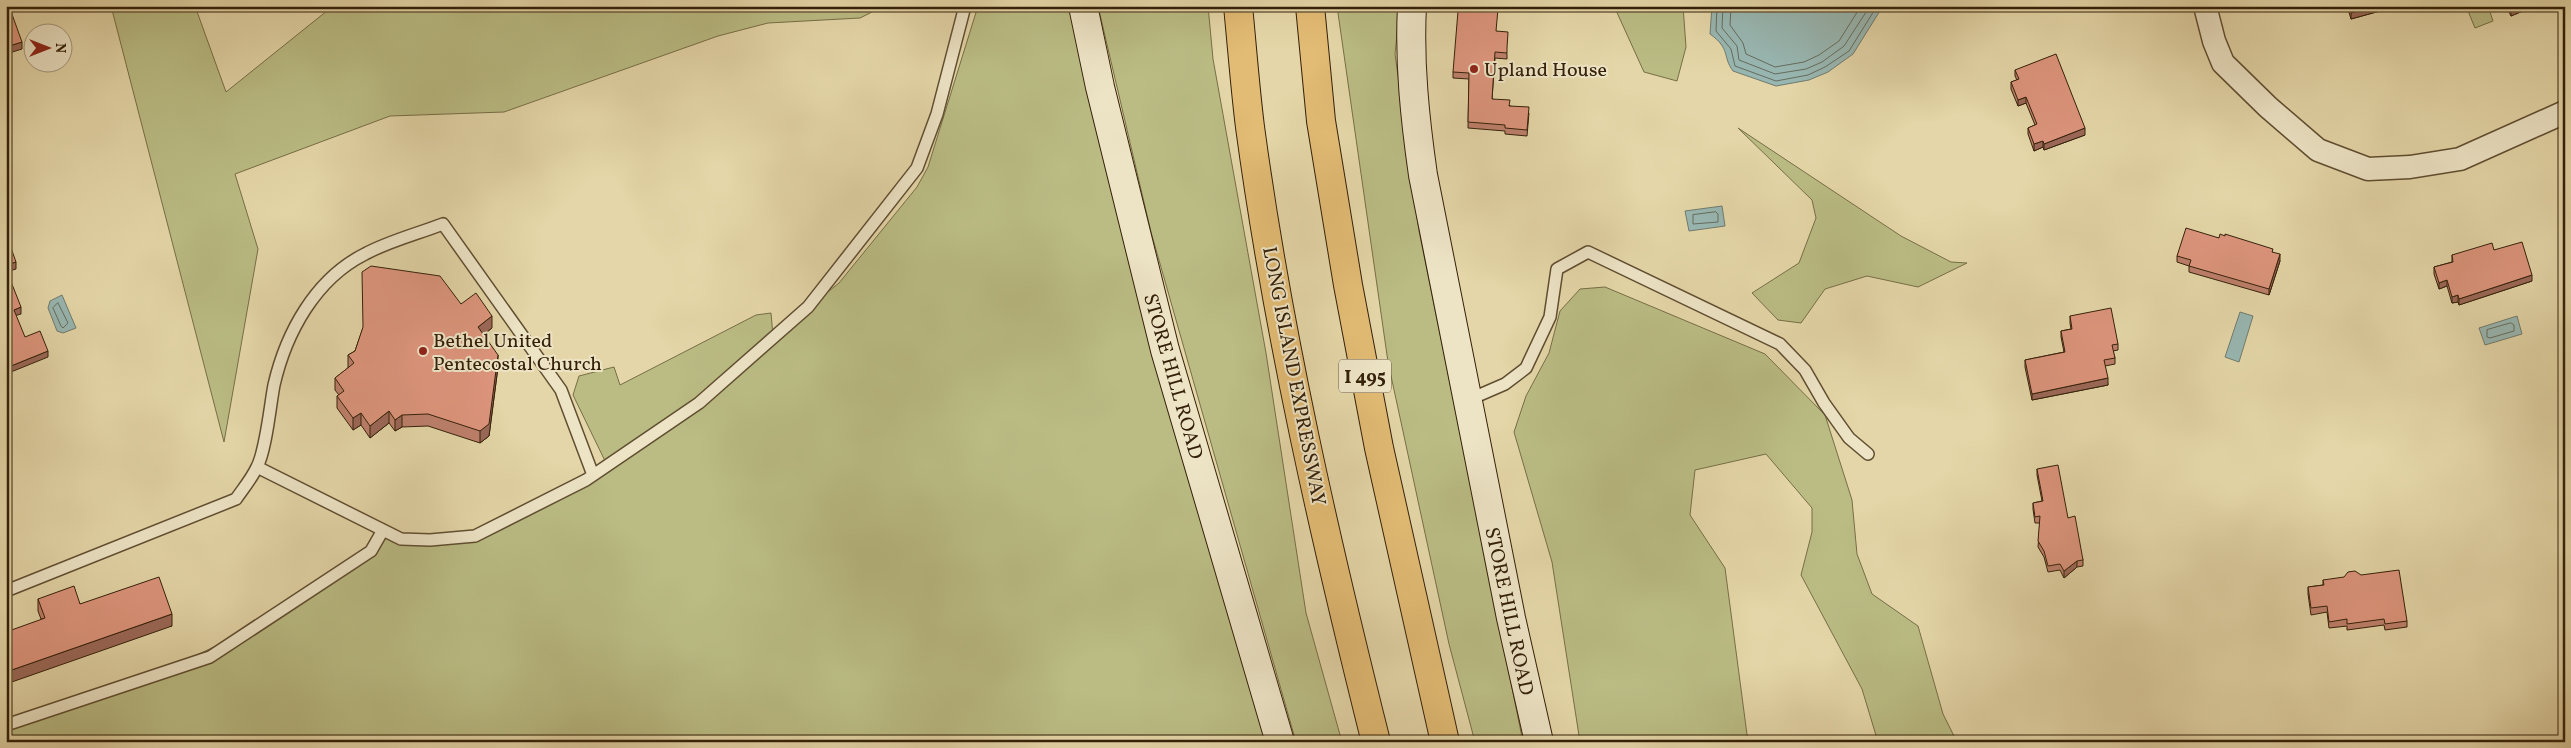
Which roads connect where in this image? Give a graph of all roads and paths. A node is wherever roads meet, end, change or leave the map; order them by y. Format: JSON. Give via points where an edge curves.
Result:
{"nodes":[{"id":1,"x":965,"y":6,"type":"edge"},
{"id":2,"x":1083,"y":6,"type":"edge"},
{"id":3,"x":1238,"y":6,"type":"edge"},
{"id":4,"x":1310,"y":6,"type":"edge"},
{"id":5,"x":1412,"y":6,"type":"edge"},
{"id":6,"x":2205,"y":6,"type":"edge"},
{"id":7,"x":2565,"y":112,"type":"edge"},
{"id":8,"x":1468,"y":400,"type":"junction"},
{"id":9,"x":1868,"y":454,"type":"dead end"},
{"id":10,"x":257,"y":467,"type":"junction"},
{"id":11,"x":593,"y":475,"type":"junction"},
{"id":12,"x":383,"y":530,"type":"junction"},
{"id":13,"x":6,"y":591,"type":"edge"},
{"id":14,"x":1349,"y":633,"type":"junction"},
{"id":15,"x":6,"y":725,"type":"edge"},
{"id":16,"x":1280,"y":742,"type":"edge"},
{"id":17,"x":1370,"y":742,"type":"edge"},
{"id":18,"x":1376,"y":742,"type":"edge"},
{"id":19,"x":1445,"y":742,"type":"edge"},
{"id":20,"x":1539,"y":742,"type":"edge"}],
"edges":[{"from":1,"to":11,"type":"lane","via":[[937,114],[917,168],[814,299],[699,403]]},
{"from":2,"to":16,"type":"main road","name":"STORE HILL ROAD","via":[[1165,350]]},
{"from":3,"to":14,"type":"highway","name":"LONG ISLAND EXPRESSWAY","via":[[1250,126],[1278,293],[1309,458]]},
{"from":4,"to":19,"type":"highway","number":"I 495","via":[[1321,121],[1348,284],[1379,448]]},
{"from":5,"to":8,"type":"main road","name":"STORE HILL ROAD","via":[[1410,60],[1417,136]]},
{"from":6,"to":7,"type":"street","via":[[2223,63],[2268,108],[2318,150],[2368,169],[2410,167],[2460,159]]},
{"from":8,"to":9,"type":"lane","via":[[1505,384],[1526,368],[1550,317],[1557,269],[1588,252],[1780,344],[1805,370],[1850,438]]},
{"from":8,"to":20,"type":"main road","name":"STORE HILL ROAD"},
{"from":10,"to":11,"type":"lane","via":[[287,342],[312,299],[365,253],[443,224],[561,390]]},
{"from":10,"to":12,"type":"lane"},
{"from":10,"to":13,"type":"lane","via":[[236,499]]},
{"from":11,"to":12,"type":"lane","via":[[474,536],[401,539]]},
{"from":12,"to":15,"type":"lane","via":[[371,551],[210,657]]},
{"from":14,"to":17,"type":"highway"},
{"from":14,"to":18,"type":"highway","name":"LONG ISLAND EXPRESSWAY"}]}
